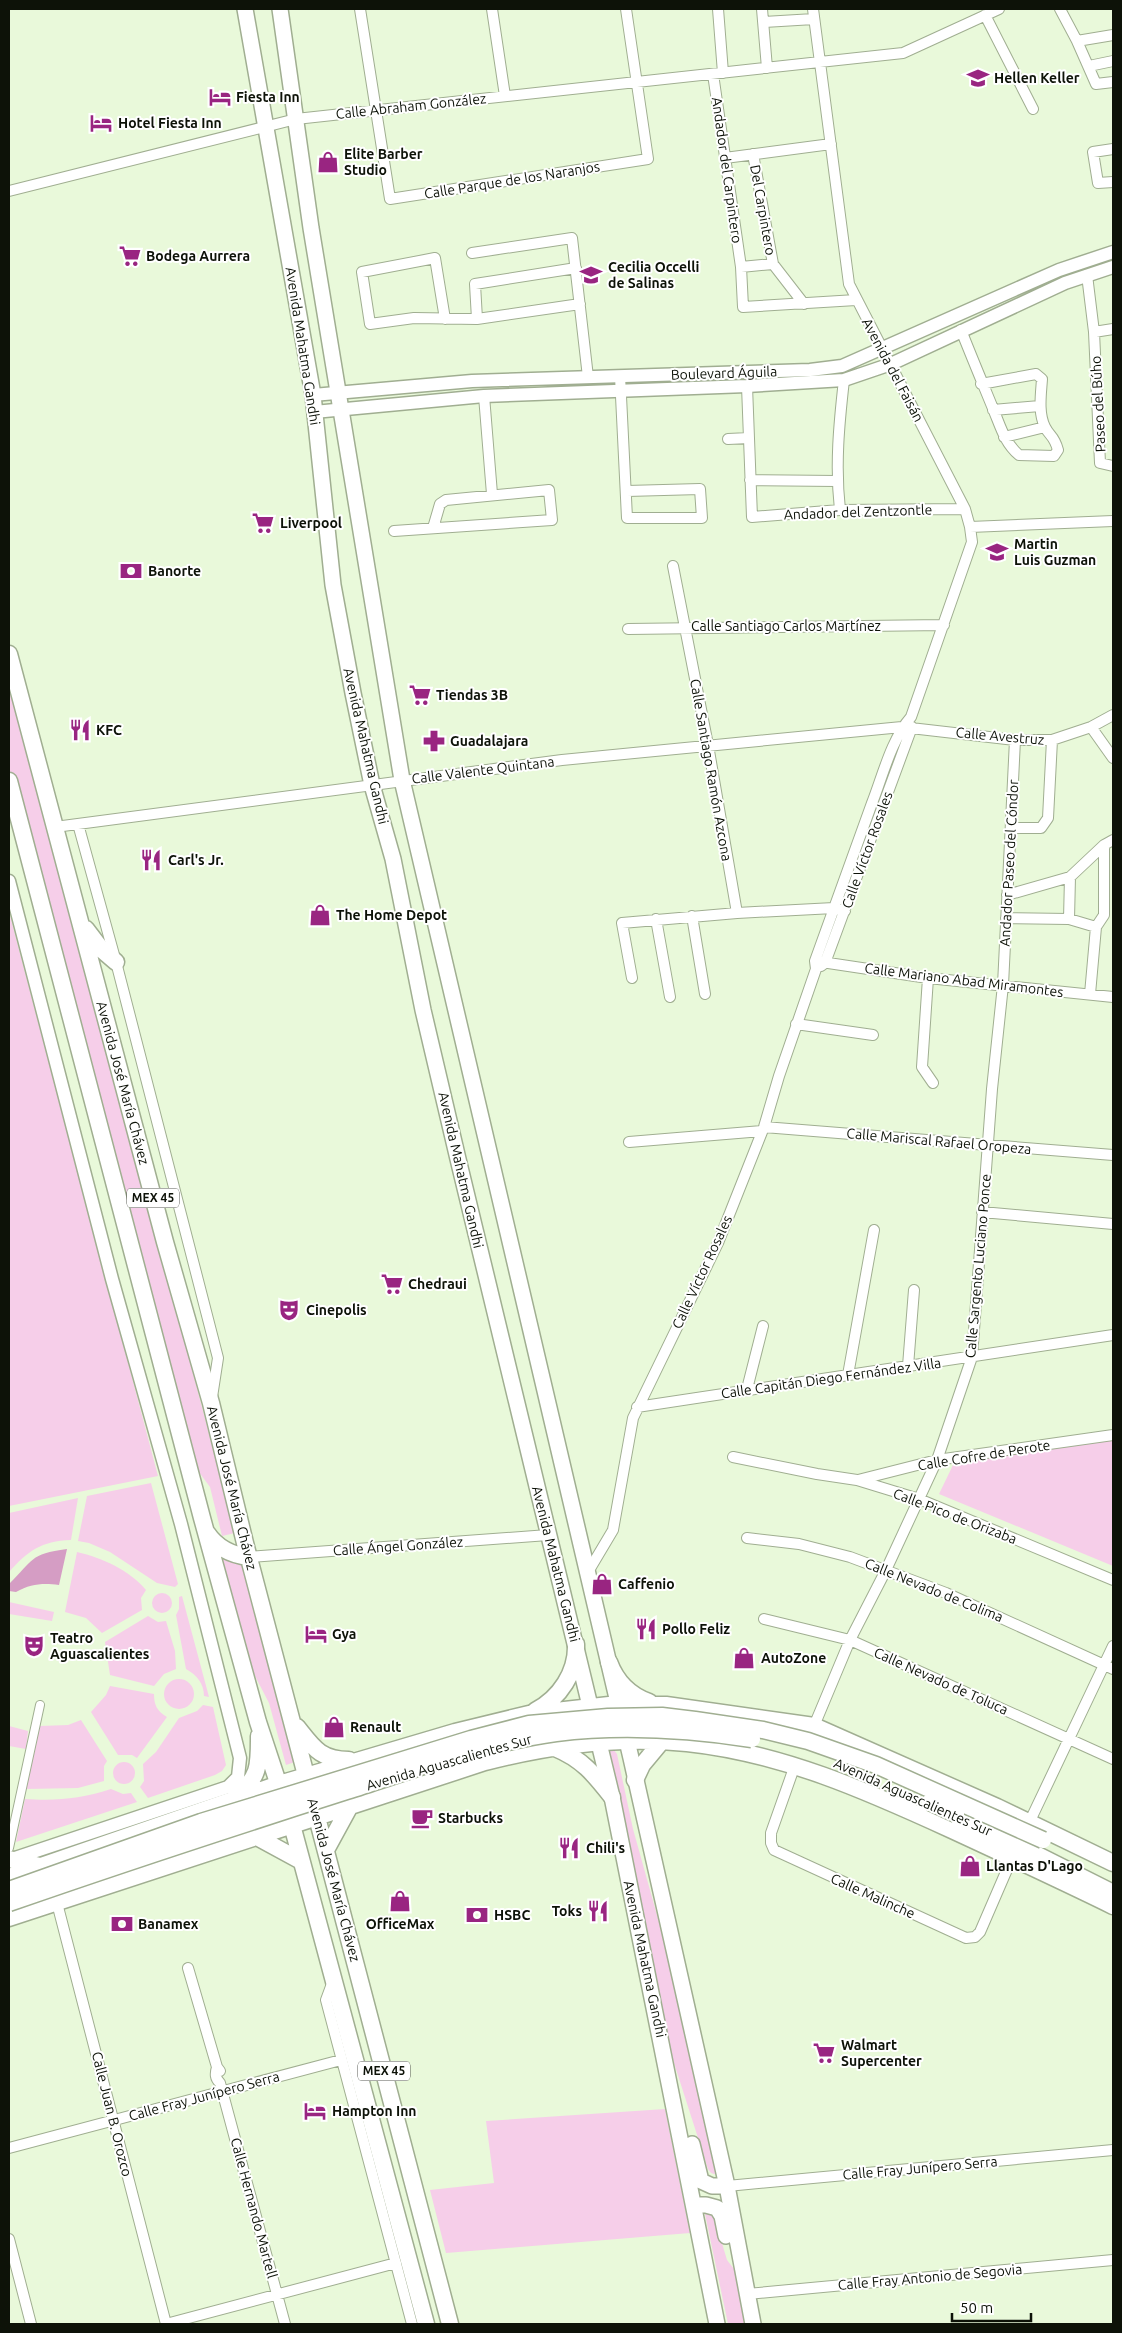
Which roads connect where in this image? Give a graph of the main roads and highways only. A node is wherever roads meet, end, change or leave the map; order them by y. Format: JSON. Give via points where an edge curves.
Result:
{"nodes":[{"id":1,"x":244,"y":9,"type":"edge"},
{"id":2,"x":280,"y":9,"type":"edge"},
{"id":3,"x":9,"y":654,"type":"edge"},
{"id":4,"x":9,"y":781,"type":"edge"},
{"id":5,"x":16,"y":808,"type":"junction"},
{"id":6,"x":9,"y":825,"type":"edge"},
{"id":7,"x":78,"y":914,"type":"junction"},
{"id":8,"x":116,"y":962,"type":"road end"},
{"id":9,"x":204,"y":1524,"type":"junction"},
{"id":10,"x":249,"y":1557,"type":"junction"},
{"id":11,"x":576,"y":1644,"type":"junction"},
{"id":12,"x":609,"y":1662,"type":"junction"},
{"id":13,"x":618,"y":1704,"type":"junction"},
{"id":14,"x":646,"y":1704,"type":"junction"},
{"id":15,"x":666,"y":1705,"type":"junction"},
{"id":16,"x":591,"y":1706,"type":"junction"},
{"id":17,"x":529,"y":1714,"type":"junction"},
{"id":18,"x":504,"y":1720,"type":"junction"},
{"id":19,"x":258,"y":1722,"type":"junction"},
{"id":20,"x":293,"y":1722,"type":"junction"},
{"id":21,"x":627,"y":1741,"type":"junction"},
{"id":22,"x":645,"y":1741,"type":"junction"},
{"id":23,"x":662,"y":1741,"type":"junction"},
{"id":24,"x":599,"y":1742,"type":"junction"},
{"id":25,"x":553,"y":1747,"type":"junction"},
{"id":26,"x":511,"y":1755,"type":"junction"},
{"id":27,"x":358,"y":1760,"type":"junction"},
{"id":28,"x":307,"y":1775,"type":"junction"},
{"id":29,"x":635,"y":1780,"type":"junction"},
{"id":30,"x":279,"y":1784,"type":"junction"},
{"id":31,"x":224,"y":1796,"type":"junction"},
{"id":32,"x":612,"y":1797,"type":"junction"},
{"id":33,"x":350,"y":1806,"type":"junction"},
{"id":34,"x":318,"y":1817,"type":"junction"},
{"id":35,"x":159,"y":1825,"type":"junction"},
{"id":36,"x":292,"y":1825,"type":"junction"},
{"id":37,"x":257,"y":1837,"type":"junction"},
{"id":38,"x":326,"y":1850,"type":"junction"},
{"id":39,"x":9,"y":1860,"type":"edge"},
{"id":40,"x":301,"y":1861,"type":"junction"},
{"id":41,"x":1113,"y":1863,"type":"edge"},
{"id":42,"x":40,"y":1866,"type":"junction"},
{"id":43,"x":152,"y":1872,"type":"junction"},
{"id":44,"x":1113,"y":1875,"type":"edge"},
{"id":45,"x":9,"y":1877,"type":"edge"},
{"id":46,"x":9,"y":1890,"type":"edge"},
{"id":47,"x":1113,"y":1893,"type":"edge"},
{"id":48,"x":9,"y":1903,"type":"edge"},
{"id":49,"x":1113,"y":1906,"type":"edge"},
{"id":50,"x":9,"y":1918,"type":"edge"},
{"id":51,"x":675,"y":2104,"type":"junction"},
{"id":52,"x":727,"y":2186,"type":"junction"},
{"id":53,"x":694,"y":2206,"type":"junction"},
{"id":54,"x":744,"y":2275,"type":"junction"},
{"id":55,"x":426,"y":2324,"type":"edge"},
{"id":56,"x":450,"y":2324,"type":"edge"},
{"id":57,"x":717,"y":2324,"type":"edge"},
{"id":58,"x":753,"y":2324,"type":"edge"}],
"edges":[{"from":1,"to":11,"type":"main road","name":"Avenida Mahatma Gandhi","via":[[313,395],[333,585],[372,786],[393,858],[423,1010]]},
{"from":2,"to":12,"type":"main road","name":"Avenida Mahatma Gandhi","via":[[311,228],[402,780]]},
{"from":3,"to":7,"type":"main road","name":"Avenida José María Chávez","number":"MEX 45"},
{"from":4,"to":5,"type":"main road","name":"Avenida José María Chávez","number":"MEX 45"},
{"from":5,"to":6,"type":"main road"},
{"from":5,"to":9,"type":"main road","name":"Avenida José María Chávez","number":"MEX 45"},
{"from":7,"to":8,"type":"main road","via":[[96,942]]},
{"from":7,"to":10,"type":"main road","name":"Avenida José María Chávez","number":"MEX 45","via":[[162,1232],[211,1402]]},
{"from":9,"to":10,"type":"main road","via":[[221,1548],[234,1555]]},
{"from":9,"to":19,"type":"main road","name":"Avenida José María Chávez","number":"MEX 45"},
{"from":10,"to":20,"type":"main road","name":"Avenida José María Chávez","number":"MEX 45"},
{"from":11,"to":16,"type":"main road","name":"Avenida Mahatma Gandhi"},
{"from":11,"to":17,"type":"main road","via":[[576,1662],[563,1687],[547,1703]]},
{"from":12,"to":13,"type":"main road","name":"Avenida Mahatma Gandhi"},
{"from":12,"to":15,"type":"main road","via":[[617,1679],[630,1692],[647,1702]]},
{"from":13,"to":14,"type":"main road","name":"Avenida Aguascalientes Sur"},
{"from":13,"to":16,"type":"main road","name":"Avenida Aguascalientes Sur"},
{"from":13,"to":21,"type":"main road","name":"Avenida Mahatma Gandhi"},
{"from":14,"to":15,"type":"main road","name":"Avenida Aguascalientes Sur"},
{"from":14,"to":22,"type":"main road","via":[[636,1712],[634,1724]]},
{"from":15,"to":41,"type":"main road","name":"Avenida Aguascalientes Sur","via":[[814,1726]]},
{"from":16,"to":17,"type":"main road","name":"Avenida Aguascalientes Sur"},
{"from":16,"to":24,"type":"main road","name":"Avenida Mahatma Gandhi"},
{"from":17,"to":18,"type":"main road","name":"Avenida Aguascalientes Sur"},
{"from":18,"to":26,"type":"main road","via":[[518,1725],[522,1734],[521,1747]]},
{"from":18,"to":27,"type":"main road","name":"Avenida Aguascalientes Sur"},
{"from":19,"to":30,"type":"main road","name":"Avenida José María Chávez","number":"MEX 45"},
{"from":19,"to":31,"type":"main road","via":[[257,1772],[244,1790]]},
{"from":20,"to":27,"type":"main road","via":[[313,1748],[324,1756],[336,1760]]},
{"from":20,"to":28,"type":"main road","name":"Avenida José María Chávez","number":"MEX 45"},
{"from":21,"to":22,"type":"main road","name":"Avenida Aguascalientes Sur"},
{"from":21,"to":24,"type":"main road","name":"Avenida Aguascalientes Sur"},
{"from":21,"to":29,"type":"main road","name":"Avenida Mahatma Gandhi"},
{"from":22,"to":23,"type":"main road","name":"Avenida Aguascalientes Sur"},
{"from":23,"to":29,"type":"main road","via":[[642,1765]]},
{"from":23,"to":49,"type":"main road","name":"Avenida Aguascalientes Sur","via":[[766,1757],[795,1765],[877,1795]]},
{"from":24,"to":25,"type":"main road","name":"Avenida Aguascalientes Sur"},
{"from":24,"to":32,"type":"main road","name":"Avenida Mahatma Gandhi"},
{"from":25,"to":26,"type":"main road","name":"Avenida Aguascalientes Sur"},
{"from":25,"to":32,"type":"main road","via":[[574,1756],[593,1772]]},
{"from":26,"to":33,"type":"main road","name":"Avenida Aguascalientes Sur"},
{"from":27,"to":28,"type":"main road","name":"Avenida Aguascalientes Sur"},
{"from":28,"to":30,"type":"main road","name":"Avenida Aguascalientes Sur"},
{"from":28,"to":34,"type":"main road","name":"Avenida José María Chávez","number":"MEX 45"},
{"from":29,"to":52,"type":"main road","name":"Avenida Mahatma Gandhi"},
{"from":30,"to":31,"type":"main road","name":"Avenida Aguascalientes Sur"},
{"from":30,"to":36,"type":"main road","name":"Avenida José María Chávez","number":"MEX 45"},
{"from":31,"to":35,"type":"main road","name":"Avenida Aguascalientes Sur"},
{"from":32,"to":51,"type":"main road","name":"Avenida Mahatma Gandhi"},
{"from":33,"to":34,"type":"main road","name":"Avenida Aguascalientes Sur"},
{"from":33,"to":38,"type":"main road"},
{"from":34,"to":36,"type":"main road","name":"Avenida Aguascalientes Sur"},
{"from":34,"to":38,"type":"main road","name":"Avenida José María Chávez","number":"MEX 45"},
{"from":35,"to":42,"type":"main road","name":"Avenida Aguascalientes Sur"},
{"from":35,"to":43,"type":"main road","via":[[168,1831],[175,1848],[166,1862]]},
{"from":36,"to":37,"type":"main road","name":"Avenida Aguascalientes Sur"},
{"from":36,"to":40,"type":"main road","name":"Avenida José María Chávez","number":"MEX 45"},
{"from":37,"to":40,"type":"main road"},
{"from":37,"to":43,"type":"main road","name":"Avenida Aguascalientes Sur"},
{"from":38,"to":56,"type":"main road","name":"Avenida José María Chávez","number":"MEX 45"},
{"from":39,"to":42,"type":"main road"},
{"from":40,"to":55,"type":"main road","name":"Avenida José María Chávez","number":"MEX 45"},
{"from":42,"to":45,"type":"main road","name":"Avenida Aguascalientes Sur"},
{"from":43,"to":50,"type":"main road","name":"Avenida Aguascalientes Sur"},
{"from":44,"to":46,"type":"main road","name":"Avenida Aguascalientes Sur","bridge":true,"via":[[1000,1819],[829,1748],[782,1734],[662,1716],[529,1724],[471,1739],[201,1822]]},
{"from":47,"to":48,"type":"main road","name":"Avenida Aguascalientes Sur","bridge":true,"via":[[956,1814],[826,1758],[761,1740],[634,1728],[555,1734],[504,1744],[379,1781]]},
{"from":51,"to":52,"type":"main road","via":[[692,2142],[701,2180],[712,2186]]},
{"from":51,"to":53,"type":"main road","name":"Avenida Mahatma Gandhi"},
{"from":52,"to":54,"type":"main road","name":"Avenida Mahatma Gandhi"},
{"from":53,"to":54,"type":"main road","via":[[716,2208],[722,2216],[730,2260]]},
{"from":53,"to":57,"type":"main road","name":"Avenida Mahatma Gandhi"},
{"from":54,"to":58,"type":"main road","name":"Avenida Mahatma Gandhi"}]}
